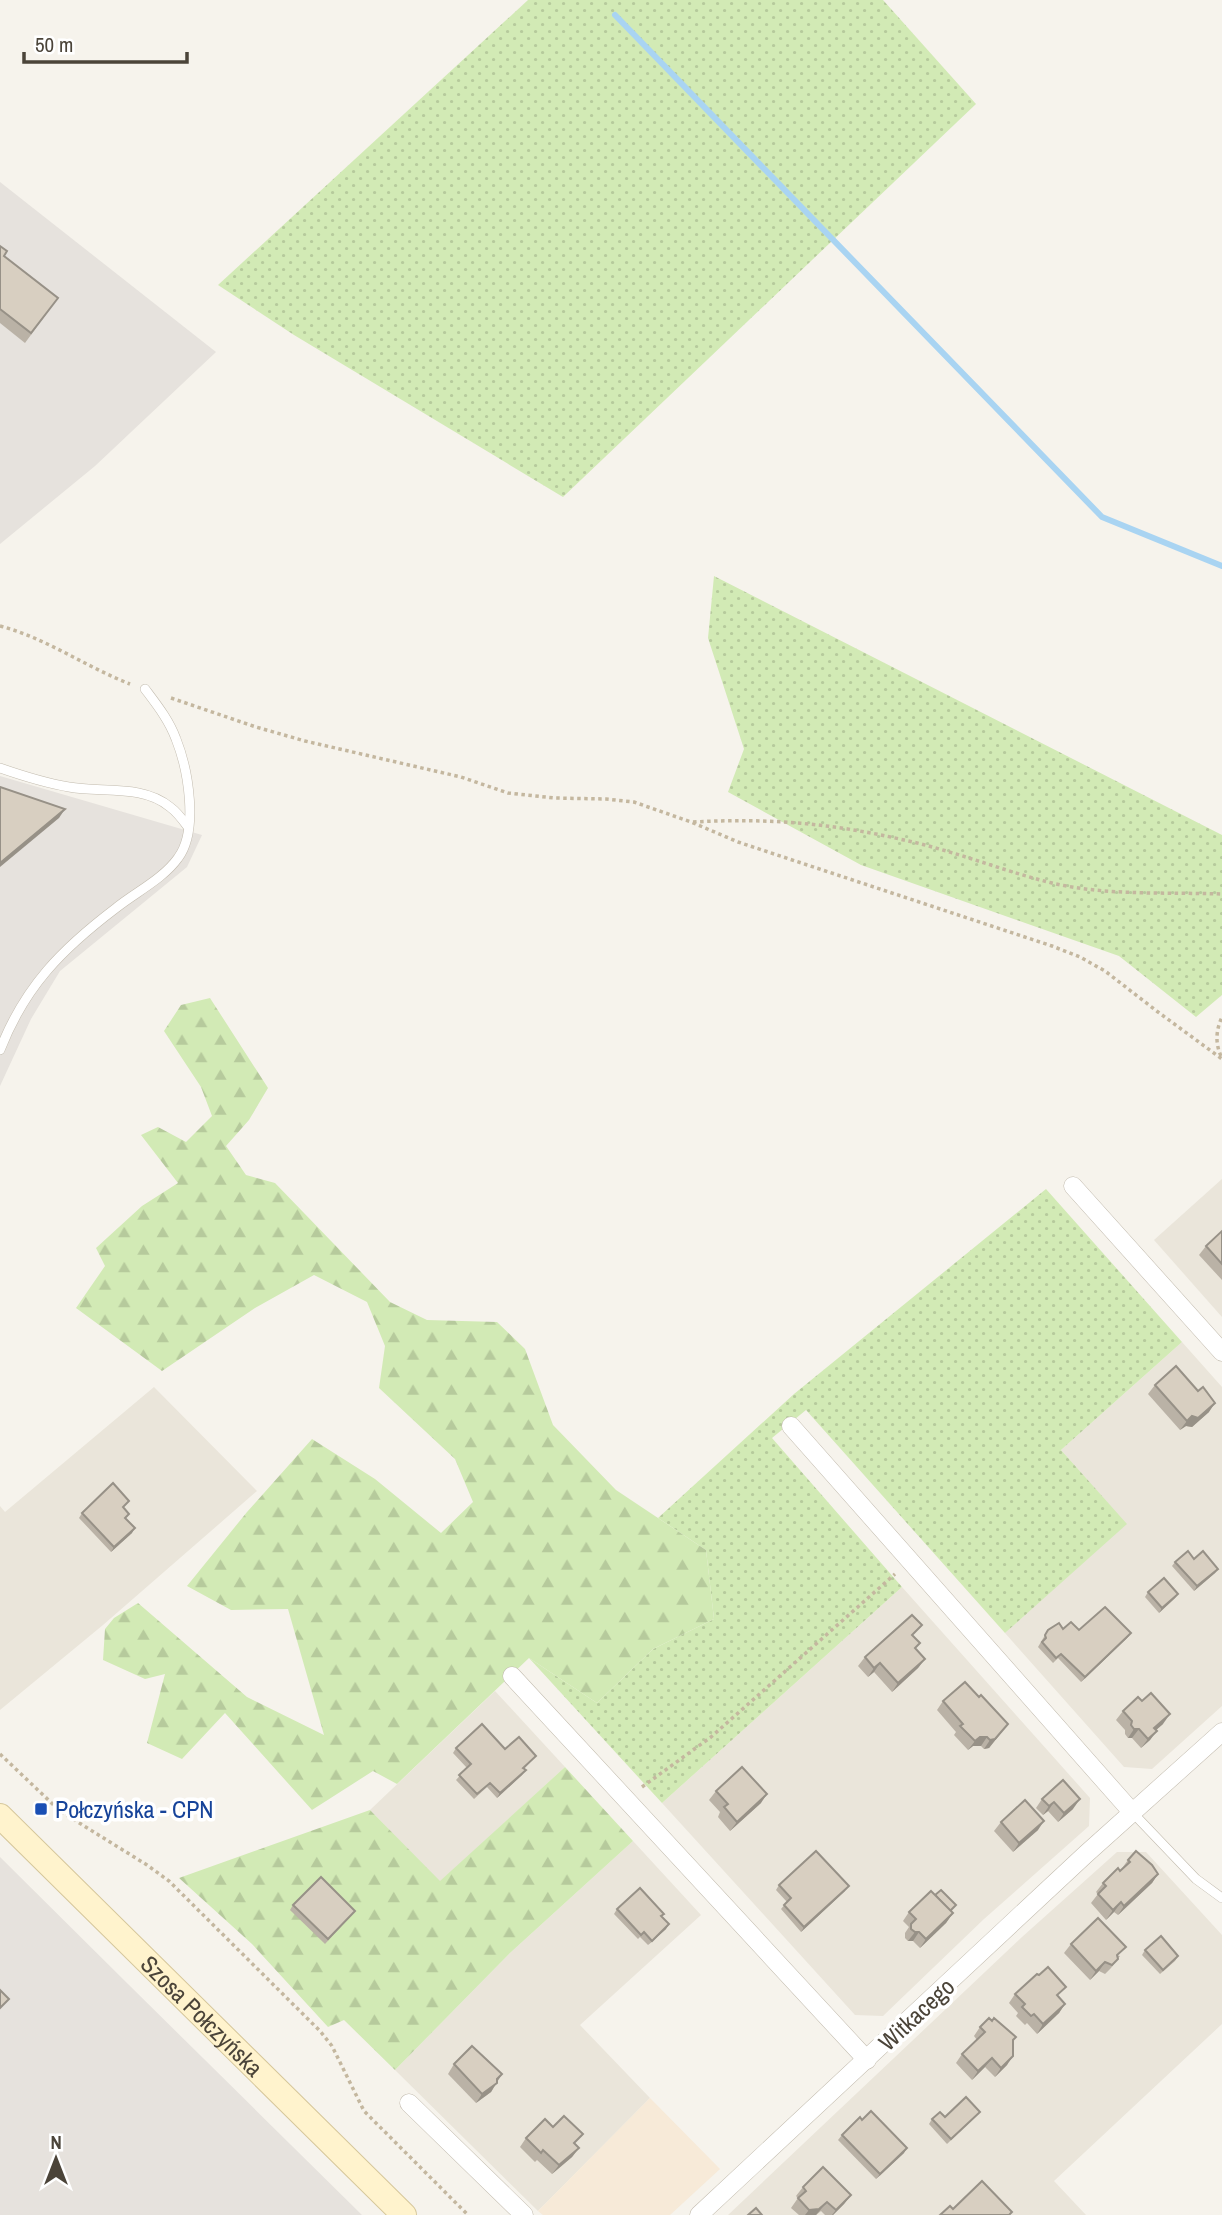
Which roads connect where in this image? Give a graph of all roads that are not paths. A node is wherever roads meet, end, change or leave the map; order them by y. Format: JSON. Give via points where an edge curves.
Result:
{"nodes":[{"id":1,"x":145,"y":689,"type":"road end"},
{"id":2,"x":0,"y":768,"type":"edge"},
{"id":3,"x":188,"y":827,"type":"junction"},
{"id":4,"x":0,"y":1051,"type":"edge"},
{"id":5,"x":1073,"y":1186,"type":"dead end"},
{"id":6,"x":1222,"y":1352,"type":"edge"},
{"id":7,"x":791,"y":1426,"type":"dead end"},
{"id":8,"x":512,"y":1676,"type":"dead end"},
{"id":9,"x":1222,"y":1732,"type":"edge"},
{"id":10,"x":1132,"y":1812,"type":"junction"},
{"id":11,"x":2,"y":1822,"type":"edge"},
{"id":12,"x":1222,"y":1898,"type":"edge"},
{"id":13,"x":867,"y":2060,"type":"junction"},
{"id":14,"x":409,"y":2103,"type":"dead end"},
{"id":15,"x":404,"y":2215,"type":"edge"},
{"id":16,"x":524,"y":2215,"type":"edge"},
{"id":17,"x":699,"y":2215,"type":"edge"}],
"edges":[{"from":1,"to":3,"type":"lane","via":[[177,739],[187,779]]},
{"from":2,"to":3,"type":"lane","via":[[71,788],[160,799]]},
{"from":3,"to":4,"type":"lane","via":[[179,857],[166,871],[96,923],[44,973],[20,1007]]},
{"from":5,"to":6,"type":"street"},
{"from":7,"to":10,"type":"street"},
{"from":8,"to":13,"type":"street"},
{"from":9,"to":10,"type":"street","name":"Witkacego"},
{"from":10,"to":12,"type":"lane","via":[[1196,1879]]},
{"from":10,"to":13,"type":"street","name":"Witkacego"},
{"from":11,"to":15,"type":"main road","name":"Szosa Połczyńska"},
{"from":13,"to":17,"type":"street","name":"Witkacego"},
{"from":14,"to":16,"type":"street"}]}
